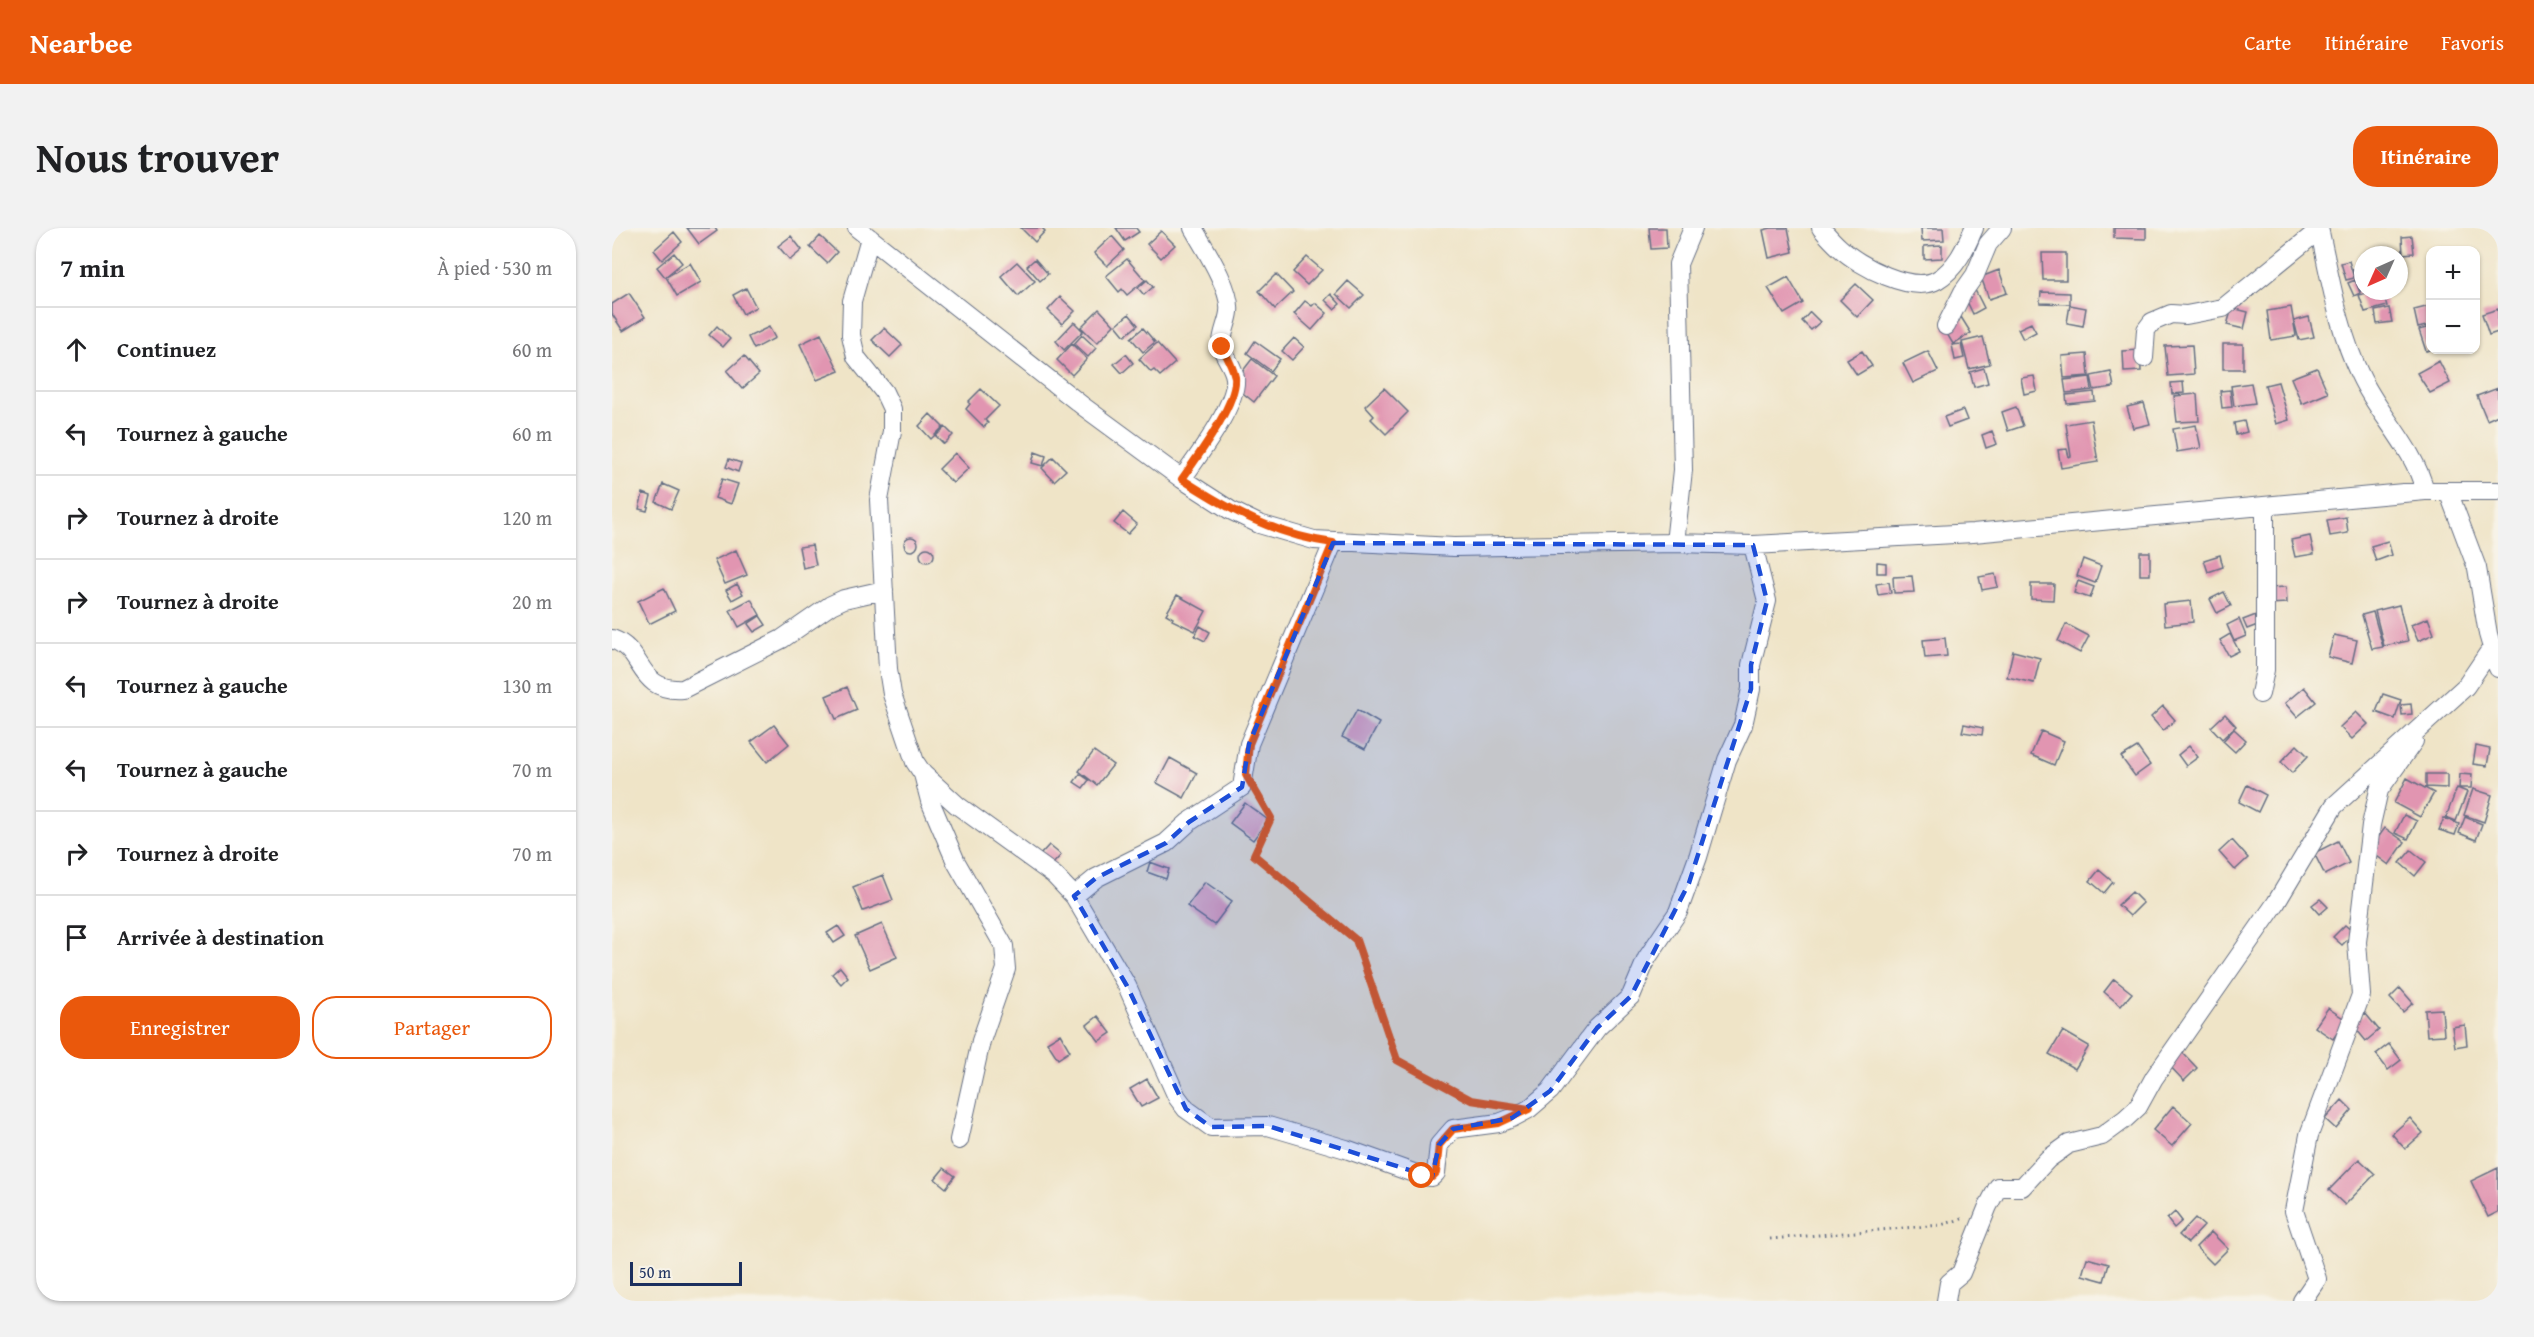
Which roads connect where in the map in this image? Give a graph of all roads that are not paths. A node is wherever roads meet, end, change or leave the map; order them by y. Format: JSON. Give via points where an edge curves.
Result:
{"nodes":[{"id":1,"x":1193,"y":228,"type":"edge"},
{"id":2,"x":1693,"y":228,"type":"edge"},
{"id":3,"x":1821,"y":228,"type":"edge"},
{"id":4,"x":1974,"y":228,"type":"edge"},
{"id":5,"x":2002,"y":228,"type":"edge"},
{"id":6,"x":2319,"y":229,"type":"edge"},
{"id":7,"x":863,"y":233,"type":"edge"},
{"id":8,"x":1946,"y":326,"type":"dead end"},
{"id":9,"x":2144,"y":358,"type":"dead end"},
{"id":10,"x":1182,"y":479,"type":"junction"},
{"id":11,"x":2425,"y":491,"type":"junction"},
{"id":12,"x":2448,"y":491,"type":"junction"},
{"id":13,"x":2498,"y":492,"type":"edge"},
{"id":14,"x":2265,"y":506,"type":"junction"},
{"id":15,"x":1333,"y":543,"type":"junction"},
{"id":16,"x":1675,"y":543,"type":"junction"},
{"id":17,"x":1753,"y":545,"type":"junction"},
{"id":18,"x":884,"y":590,"type":"junction"},
{"id":19,"x":612,"y":639,"type":"edge"},
{"id":20,"x":2491,"y":649,"type":"junction"},
{"id":21,"x":2498,"y":668,"type":"edge"},
{"id":22,"x":2260,"y":694,"type":"dead end"},
{"id":23,"x":2430,"y":719,"type":"junction"},
{"id":24,"x":923,"y":774,"type":"junction"},
{"id":25,"x":1074,"y":896,"type":"junction"},
{"id":26,"x":959,"y":1140,"type":"dead end"},
{"id":27,"x":1946,"y":1301,"type":"edge"},
{"id":28,"x":2302,"y":1301,"type":"edge"}],
"edges":[{"from":1,"to":10,"type":"street","via":[[1215,266],[1230,310],[1222,347],[1235,378],[1219,423]]},
{"from":2,"to":16,"type":"street","via":[[1678,264],[1683,470]]},
{"from":3,"to":4,"type":"street","via":[[1841,249],[1867,266],[1896,280],[1925,284],[1936,280],[1960,257]]},
{"from":5,"to":8,"type":"street","via":[[1988,244]]},
{"from":6,"to":9,"type":"street","via":[[2223,308],[2171,314],[2152,322],[2146,330]]},
{"from":6,"to":11,"type":"street","via":[[2351,355],[2365,386],[2410,453]]},
{"from":7,"to":10,"type":"street"},
{"from":7,"to":18,"type":"street","via":[[851,335],[856,357],[884,392],[892,409],[892,431],[879,500]]},
{"from":10,"to":15,"type":"street","via":[[1259,524]]},
{"from":11,"to":12,"type":"street"},
{"from":11,"to":14,"type":"street"},
{"from":12,"to":13,"type":"street"},
{"from":12,"to":20,"type":"street","via":[[2477,568]]},
{"from":14,"to":17,"type":"street","via":[[1973,533]]},
{"from":14,"to":22,"type":"street","via":[[2265,670]]},
{"from":15,"to":16,"type":"street","via":[[1454,547]]},
{"from":15,"to":25,"type":"street","via":[[1249,744],[1242,787],[1189,822],[1166,843],[1096,878]]},
{"from":16,"to":17,"type":"street"},
{"from":17,"to":25,"type":"street","via":[[1767,601],[1751,665],[1751,689],[1743,725],[1727,760],[1678,912],[1647,958],[1631,996],[1598,1028],[1550,1091],[1529,1109],[1499,1123],[1453,1129],[1439,1145],[1436,1173],[1432,1177],[1268,1126],[1211,1127],[1186,1109],[1127,986]]},
{"from":18,"to":19,"type":"street","via":[[831,605],[782,639],[683,689],[667,690],[654,684],[622,643]]},
{"from":18,"to":24,"type":"street","via":[[892,694],[915,762]]},
{"from":20,"to":21,"type":"street"},
{"from":20,"to":23,"type":"street","via":[[2466,686]]},
{"from":23,"to":27,"type":"street","via":[[2356,784],[2325,818],[2276,903],[2138,1107],[2102,1136],[2069,1144],[2048,1159],[2022,1187],[1998,1187],[1961,1273],[1949,1283]]},
{"from":23,"to":28,"type":"street","via":[[2379,790],[2371,825],[2357,942],[2361,994],[2309,1135],[2294,1211],[2317,1279]]},
{"from":24,"to":25,"type":"street","via":[[1054,875]]},
{"from":24,"to":26,"type":"street","via":[[944,837],[1004,946],[1006,957],[1006,969],[981,1041]]}]}
